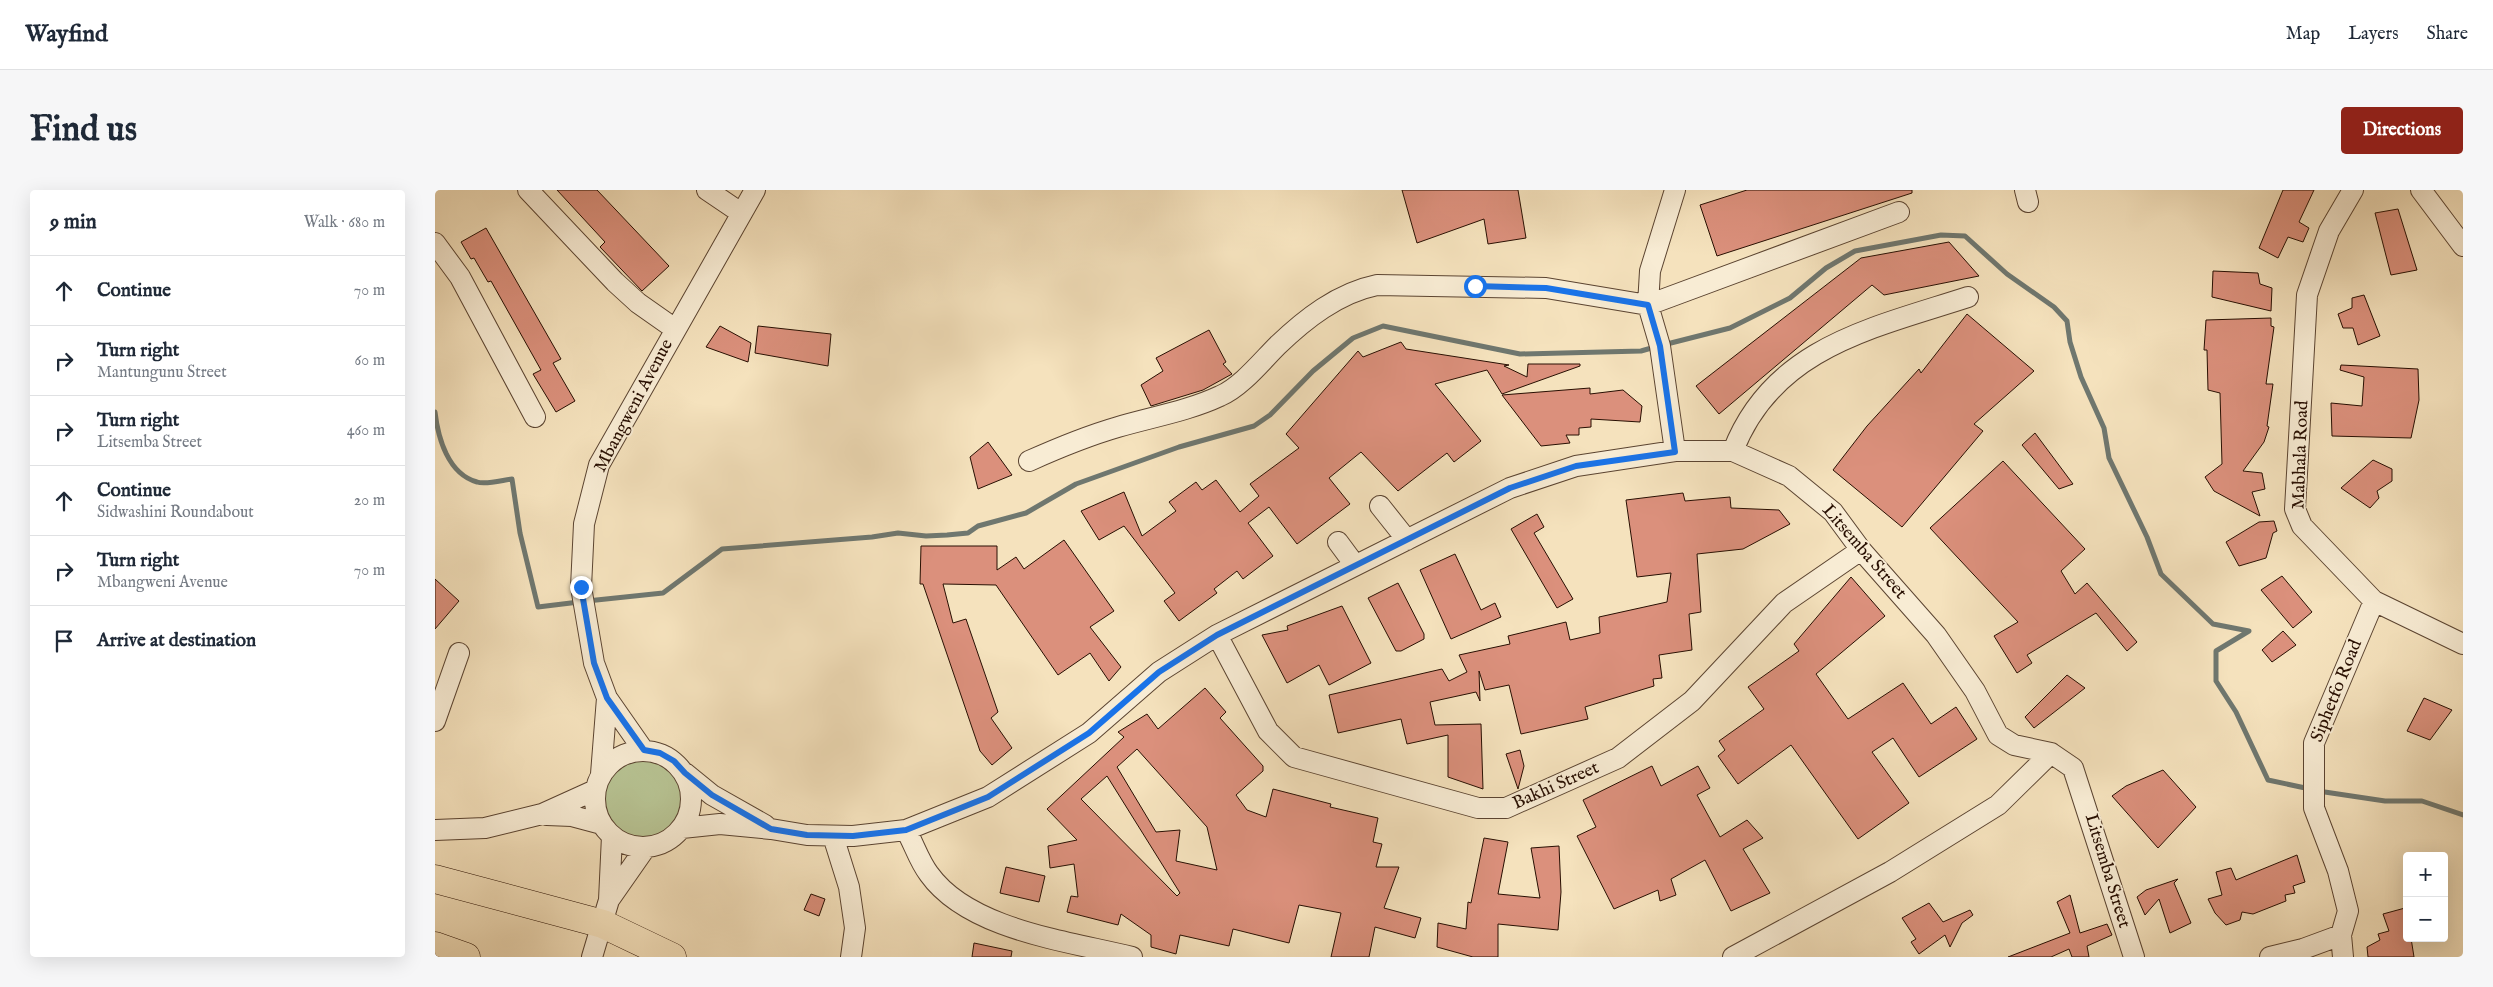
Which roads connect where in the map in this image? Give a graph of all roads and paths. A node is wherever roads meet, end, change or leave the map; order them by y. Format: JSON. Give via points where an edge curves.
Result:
{"nodes":[{"id":1,"x":528,"y":190,"type":"edge"},
{"id":2,"x":707,"y":190,"type":"edge"},
{"id":3,"x":755,"y":190,"type":"edge"},
{"id":4,"x":1675,"y":190,"type":"edge"},
{"id":5,"x":2353,"y":190,"type":"edge"},
{"id":6,"x":2421,"y":190,"type":"edge"},
{"id":7,"x":1899,"y":212,"type":"dead end"},
{"id":8,"x":741,"y":213,"type":"junction"},
{"id":9,"x":435,"y":243,"type":"edge"},
{"id":10,"x":2463,"y":246,"type":"edge"},
{"id":11,"x":1968,"y":297,"type":"dead end"},
{"id":12,"x":1648,"y":305,"type":"junction"},
{"id":13,"x":675,"y":329,"type":"junction"},
{"id":14,"x":535,"y":417,"type":"dead end"},
{"id":15,"x":1733,"y":451,"type":"junction"},
{"id":16,"x":1675,"y":452,"type":"junction"},
{"id":17,"x":1029,"y":461,"type":"dead end"},
{"id":18,"x":1380,"y":506,"type":"dead end"},
{"id":19,"x":1407,"y":540,"type":"junction"},
{"id":20,"x":1338,"y":542,"type":"dead end"},
{"id":21,"x":1861,"y":550,"type":"junction"},
{"id":22,"x":1355,"y":565,"type":"junction"},
{"id":23,"x":2374,"y":601,"type":"junction"},
{"id":24,"x":1217,"y":635,"type":"junction"},
{"id":25,"x":2463,"y":644,"type":"edge"},
{"id":26,"x":459,"y":653,"type":"dead end"},
{"id":27,"x":607,"y":698,"type":"junction"},
{"id":28,"x":435,"y":721,"type":"edge"},
{"id":29,"x":644,"y":750,"type":"junction"},
{"id":30,"x":2051,"y":753,"type":"junction"},
{"id":31,"x":685,"y":773,"type":"junction"},
{"id":32,"x":598,"y":782,"type":"junction"},
{"id":33,"x":542,"y":814,"type":"junction"},
{"id":34,"x":683,"y":828,"type":"junction"},
{"id":35,"x":771,"y":829,"type":"junction"},
{"id":36,"x":435,"y":830,"type":"edge"},
{"id":37,"x":607,"y":830,"type":"junction"},
{"id":38,"x":906,"y":830,"type":"junction"},
{"id":39,"x":833,"y":836,"type":"junction"},
{"id":40,"x":646,"y":848,"type":"junction"},
{"id":41,"x":435,"y":879,"type":"edge"},
{"id":42,"x":606,"y":912,"type":"junction"},
{"id":43,"x":2341,"y":935,"type":"junction"},
{"id":44,"x":435,"y":946,"type":"edge"},
{"id":45,"x":466,"y":957,"type":"edge"},
{"id":46,"x":592,"y":957,"type":"edge"},
{"id":47,"x":672,"y":957,"type":"edge"},
{"id":48,"x":851,"y":957,"type":"edge"},
{"id":49,"x":1132,"y":957,"type":"edge"},
{"id":50,"x":1733,"y":957,"type":"edge"},
{"id":51,"x":2134,"y":957,"type":"edge"},
{"id":52,"x":2270,"y":957,"type":"edge"},
{"id":53,"x":2343,"y":957,"type":"edge"}],
"edges":[{"from":1,"to":13,"type":"street","via":[[615,282]]},
{"from":2,"to":8,"type":"street"},
{"from":3,"to":8,"type":"street","name":"Mbangweni Avenue"},
{"from":4,"to":12,"type":"street","via":[[1650,271]]},
{"from":5,"to":23,"type":"street","name":"Mabhala Road","via":[[2329,231],[2307,294],[2295,509],[2302,526]]},
{"from":6,"to":10,"type":"street"},
{"from":7,"to":12,"type":"street"},
{"from":8,"to":13,"type":"street","name":"Mbangweni Avenue"},
{"from":9,"to":14,"type":"street","via":[[461,277]]},
{"from":11,"to":15,"type":"street","via":[[1849,336],[1781,379],[1759,402]]},
{"from":12,"to":16,"type":"street","via":[[1660,346]]},
{"from":12,"to":17,"type":"street","via":[[1546,288],[1377,285],[1356,289],[1302,324],[1257,368],[1222,396],[1089,435]]},
{"from":13,"to":27,"type":"street","name":"Mbangweni Avenue","via":[[599,466],[584,524],[581,587],[594,663]]},
{"from":15,"to":16,"type":"street","name":"Litsemba Street"},
{"from":15,"to":21,"type":"street","name":"Litsemba Street","via":[[1789,476],[1833,512]]},
{"from":16,"to":19,"type":"street","name":"Litsemba Street","via":[[1576,466],[1557,472],[1510,488]]},
{"from":18,"to":19,"type":"street"},
{"from":19,"to":22,"type":"street","name":"Litsemba Street"},
{"from":20,"to":22,"type":"street"},
{"from":21,"to":24,"type":"street","name":"Bakhi Street","via":[[1784,603],[1692,701],[1618,758],[1506,808],[1478,808],[1294,757],[1268,731]]},
{"from":21,"to":30,"type":"street","name":"Litsemba Street","via":[[1936,635],[1975,691],[1998,735],[2014,745]]},
{"from":22,"to":24,"type":"street","name":"Litsemba Street"},
{"from":23,"to":25,"type":"street","name":"Mabhala Road"},
{"from":23,"to":43,"type":"street","name":"Siphetfo Road","via":[[2314,743],[2315,808],[2339,871],[2348,911]]},
{"from":24,"to":38,"type":"street","name":"Litsemba Street","via":[[1159,672],[1089,733],[988,797]]},
{"from":26,"to":28,"type":"street"},
{"from":27,"to":29,"type":"street","name":"Mbangweni Avenue"},
{"from":27,"to":32,"type":"street","name":"Mbangweni Avenue"},
{"from":29,"to":31,"type":"street","via":[[660,753]]},
{"from":29,"to":32,"type":"street","via":[[627,753],[612,762]]},
{"from":30,"to":50,"type":"street","via":[[1998,805],[1890,872]]},
{"from":30,"to":51,"type":"street","name":"Litsemba Street","via":[[2073,768]]},
{"from":31,"to":34,"type":"street","via":[[692,801]]},
{"from":31,"to":35,"type":"street","name":"Litsemba Street","via":[[712,795]]},
{"from":32,"to":33,"type":"street"},
{"from":32,"to":37,"type":"street","via":[[595,808]]},
{"from":33,"to":36,"type":"street","via":[[485,828]]},
{"from":33,"to":37,"type":"street","via":[[572,816]]},
{"from":34,"to":35,"type":"street","name":"Litsemba Street","via":[[720,824]]},
{"from":34,"to":40,"type":"street","via":[[660,845]]},
{"from":35,"to":39,"type":"street","name":"Litsemba Street"},
{"from":37,"to":40,"type":"street","via":[[634,847]]},
{"from":37,"to":42,"type":"street"},
{"from":38,"to":39,"type":"street","name":"Litsemba Street"},
{"from":38,"to":49,"type":"street","via":[[929,874],[956,902],[997,924]]},
{"from":39,"to":48,"type":"street","via":[[849,887],[855,928]]},
{"from":40,"to":42,"type":"street"},
{"from":41,"to":42,"type":"highway"},
{"from":42,"to":46,"type":"street"},
{"from":42,"to":47,"type":"highway"},
{"from":43,"to":52,"type":"street"},
{"from":43,"to":53,"type":"street","name":"Siphetfo Road"},
{"from":44,"to":45,"type":"highway"}]}
